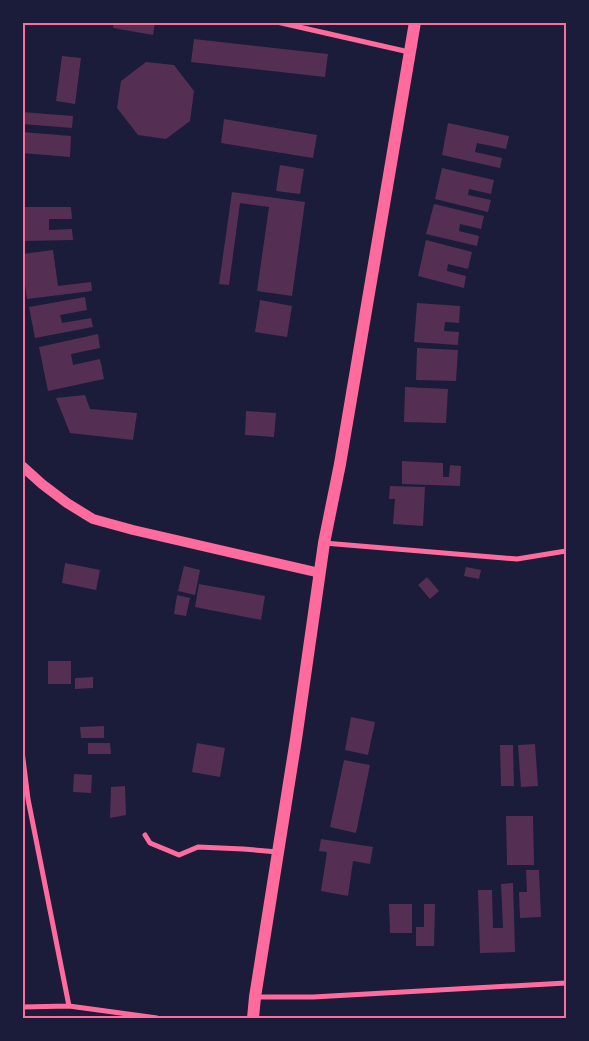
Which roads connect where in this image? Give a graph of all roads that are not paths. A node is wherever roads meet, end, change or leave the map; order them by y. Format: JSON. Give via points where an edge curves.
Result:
{"nodes":[{"id":1,"x":278,"y":22,"type":"edge"},
{"id":2,"x":414,"y":22,"type":"edge"},
{"id":3,"x":410,"y":52,"type":"junction"},
{"id":4,"x":22,"y":466,"type":"edge"},
{"id":5,"x":324,"y":543,"type":"junction"},
{"id":6,"x":566,"y":551,"type":"edge"},
{"id":7,"x":320,"y":572,"type":"junction"},
{"id":8,"x":22,"y":751,"type":"edge"},
{"id":9,"x":145,"y":835,"type":"dead end"},
{"id":10,"x":278,"y":852,"type":"junction"},
{"id":11,"x":566,"y":983,"type":"edge"},
{"id":12,"x":255,"y":997,"type":"junction"},
{"id":13,"x":69,"y":1006,"type":"junction"},
{"id":14,"x":22,"y":1007,"type":"edge"},
{"id":15,"x":157,"y":1018,"type":"edge"},
{"id":16,"x":253,"y":1018,"type":"edge"}],
"edges":[{"from":1,"to":3,"type":"street"},
{"from":2,"to":3,"type":"main road"},
{"from":3,"to":5,"type":"main road"},
{"from":4,"to":7,"type":"main road","via":[[67,504],[93,519]]},
{"from":5,"to":6,"type":"street","via":[[517,559]]},
{"from":5,"to":7,"type":"main road"},
{"from":7,"to":10,"type":"main road"},
{"from":8,"to":13,"type":"street","via":[[28,799]]},
{"from":9,"to":10,"type":"street","via":[[150,843],[179,855],[198,847]]},
{"from":10,"to":12,"type":"main road"},
{"from":11,"to":12,"type":"street","via":[[313,997]]},
{"from":12,"to":16,"type":"main road"},
{"from":13,"to":14,"type":"street"},
{"from":13,"to":15,"type":"street"}]}
